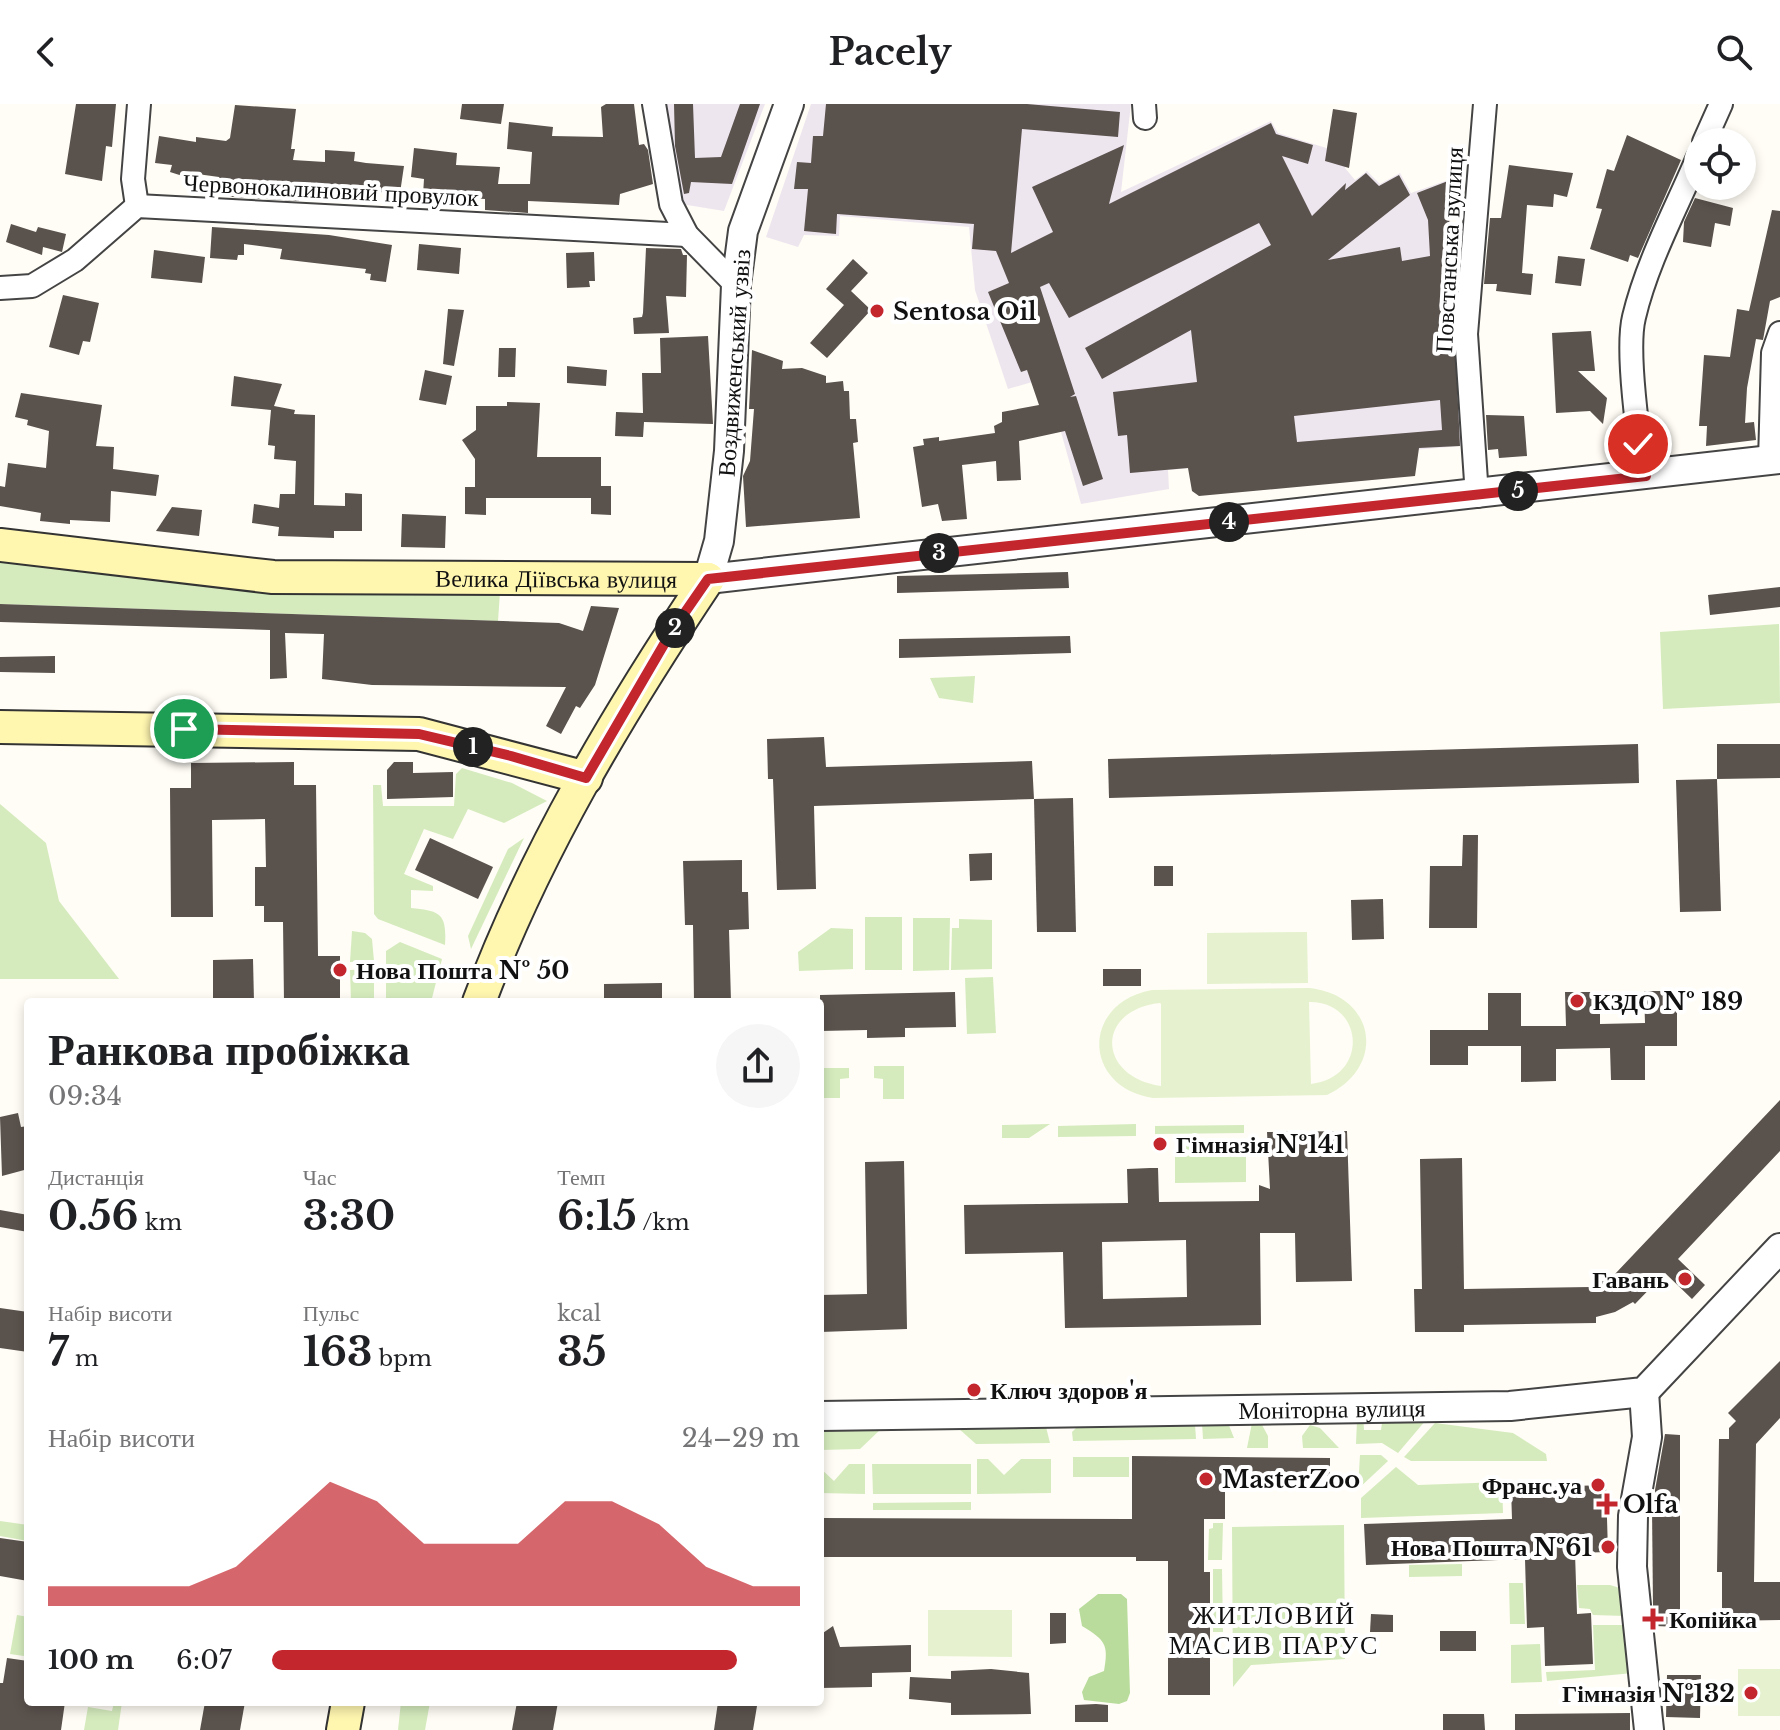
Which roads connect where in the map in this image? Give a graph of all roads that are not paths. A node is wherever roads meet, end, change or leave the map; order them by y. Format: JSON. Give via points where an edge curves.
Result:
{"nodes":[{"id":1,"x":139,"y":104,"type":"edge"},
{"id":2,"x":654,"y":104,"type":"edge"},
{"id":3,"x":789,"y":104,"type":"edge"},
{"id":4,"x":1485,"y":104,"type":"edge"},
{"id":5,"x":1721,"y":104,"type":"edge"},
{"id":6,"x":1710,"y":128,"type":"edge"},
{"id":7,"x":1684,"y":189,"type":"edge"},
{"id":8,"x":137,"y":206,"type":"junction"},
{"id":9,"x":687,"y":235,"type":"junction"},
{"id":10,"x":736,"y":285,"type":"junction"},
{"id":11,"x":0,"y":288,"type":"edge"},
{"id":12,"x":1780,"y":333,"type":"edge"},
{"id":13,"x":1775,"y":460,"type":"edge"},
{"id":14,"x":1646,"y":476,"type":"junction"},
{"id":15,"x":1477,"y":496,"type":"junction"},
{"id":16,"x":0,"y":545,"type":"edge"},
{"id":17,"x":708,"y":579,"type":"junction"},
{"id":18,"x":0,"y":727,"type":"edge"},
{"id":19,"x":586,"y":778,"type":"junction"},
{"id":20,"x":481,"y":998,"type":"edge"},
{"id":21,"x":1780,"y":1248,"type":"edge"},
{"id":22,"x":1644,"y":1392,"type":"junction"},
{"id":23,"x":824,"y":1416,"type":"edge"},
{"id":24,"x":347,"y":1706,"type":"edge"},
{"id":25,"x":343,"y":1730,"type":"edge"},
{"id":26,"x":1649,"y":1730,"type":"edge"}],
"edges":[{"from":1,"to":8,"type":"street","via":[[133,179]]},
{"from":2,"to":9,"type":"street","via":[[671,204]]},
{"from":3,"to":10,"type":"street","name":"Воздвиженський узвіз","via":[[743,231]]},
{"from":4,"to":15,"type":"street","name":"Повстанська вулиця","via":[[1466,334]]},
{"from":5,"to":6,"type":"street"},
{"from":7,"to":14,"type":"street","via":[[1632,321],[1638,444]]},
{"from":8,"to":9,"type":"street","name":"Червонокалиновий провулок"},
{"from":8,"to":11,"type":"street","via":[[75,260],[32,286]]},
{"from":9,"to":10,"type":"street"},
{"from":10,"to":17,"type":"street","name":"Воздвиженський узвіз","via":[[729,451],[719,541]]},
{"from":12,"to":13,"type":"street","via":[[1773,353]]},
{"from":13,"to":14,"type":"street","name":"Велика Діївська вулиця"},
{"from":14,"to":15,"type":"street","name":"Велика Діївська вулиця"},
{"from":15,"to":17,"type":"street","name":"Велика Діївська вулиця"},
{"from":16,"to":17,"type":"main road","name":"Велика Діївська вулиця","via":[[273,577]]},
{"from":17,"to":19,"type":"main road"},
{"from":18,"to":19,"type":"main road","via":[[419,734]]},
{"from":19,"to":20,"type":"main road","via":[[524,896]]},
{"from":21,"to":22,"type":"street"},
{"from":22,"to":23,"type":"street","name":"Моніторна вулиця","via":[[1497,1406]]},
{"from":22,"to":26,"type":"street","via":[[1647,1437],[1633,1516],[1632,1567]]},
{"from":24,"to":25,"type":"main road"}]}
